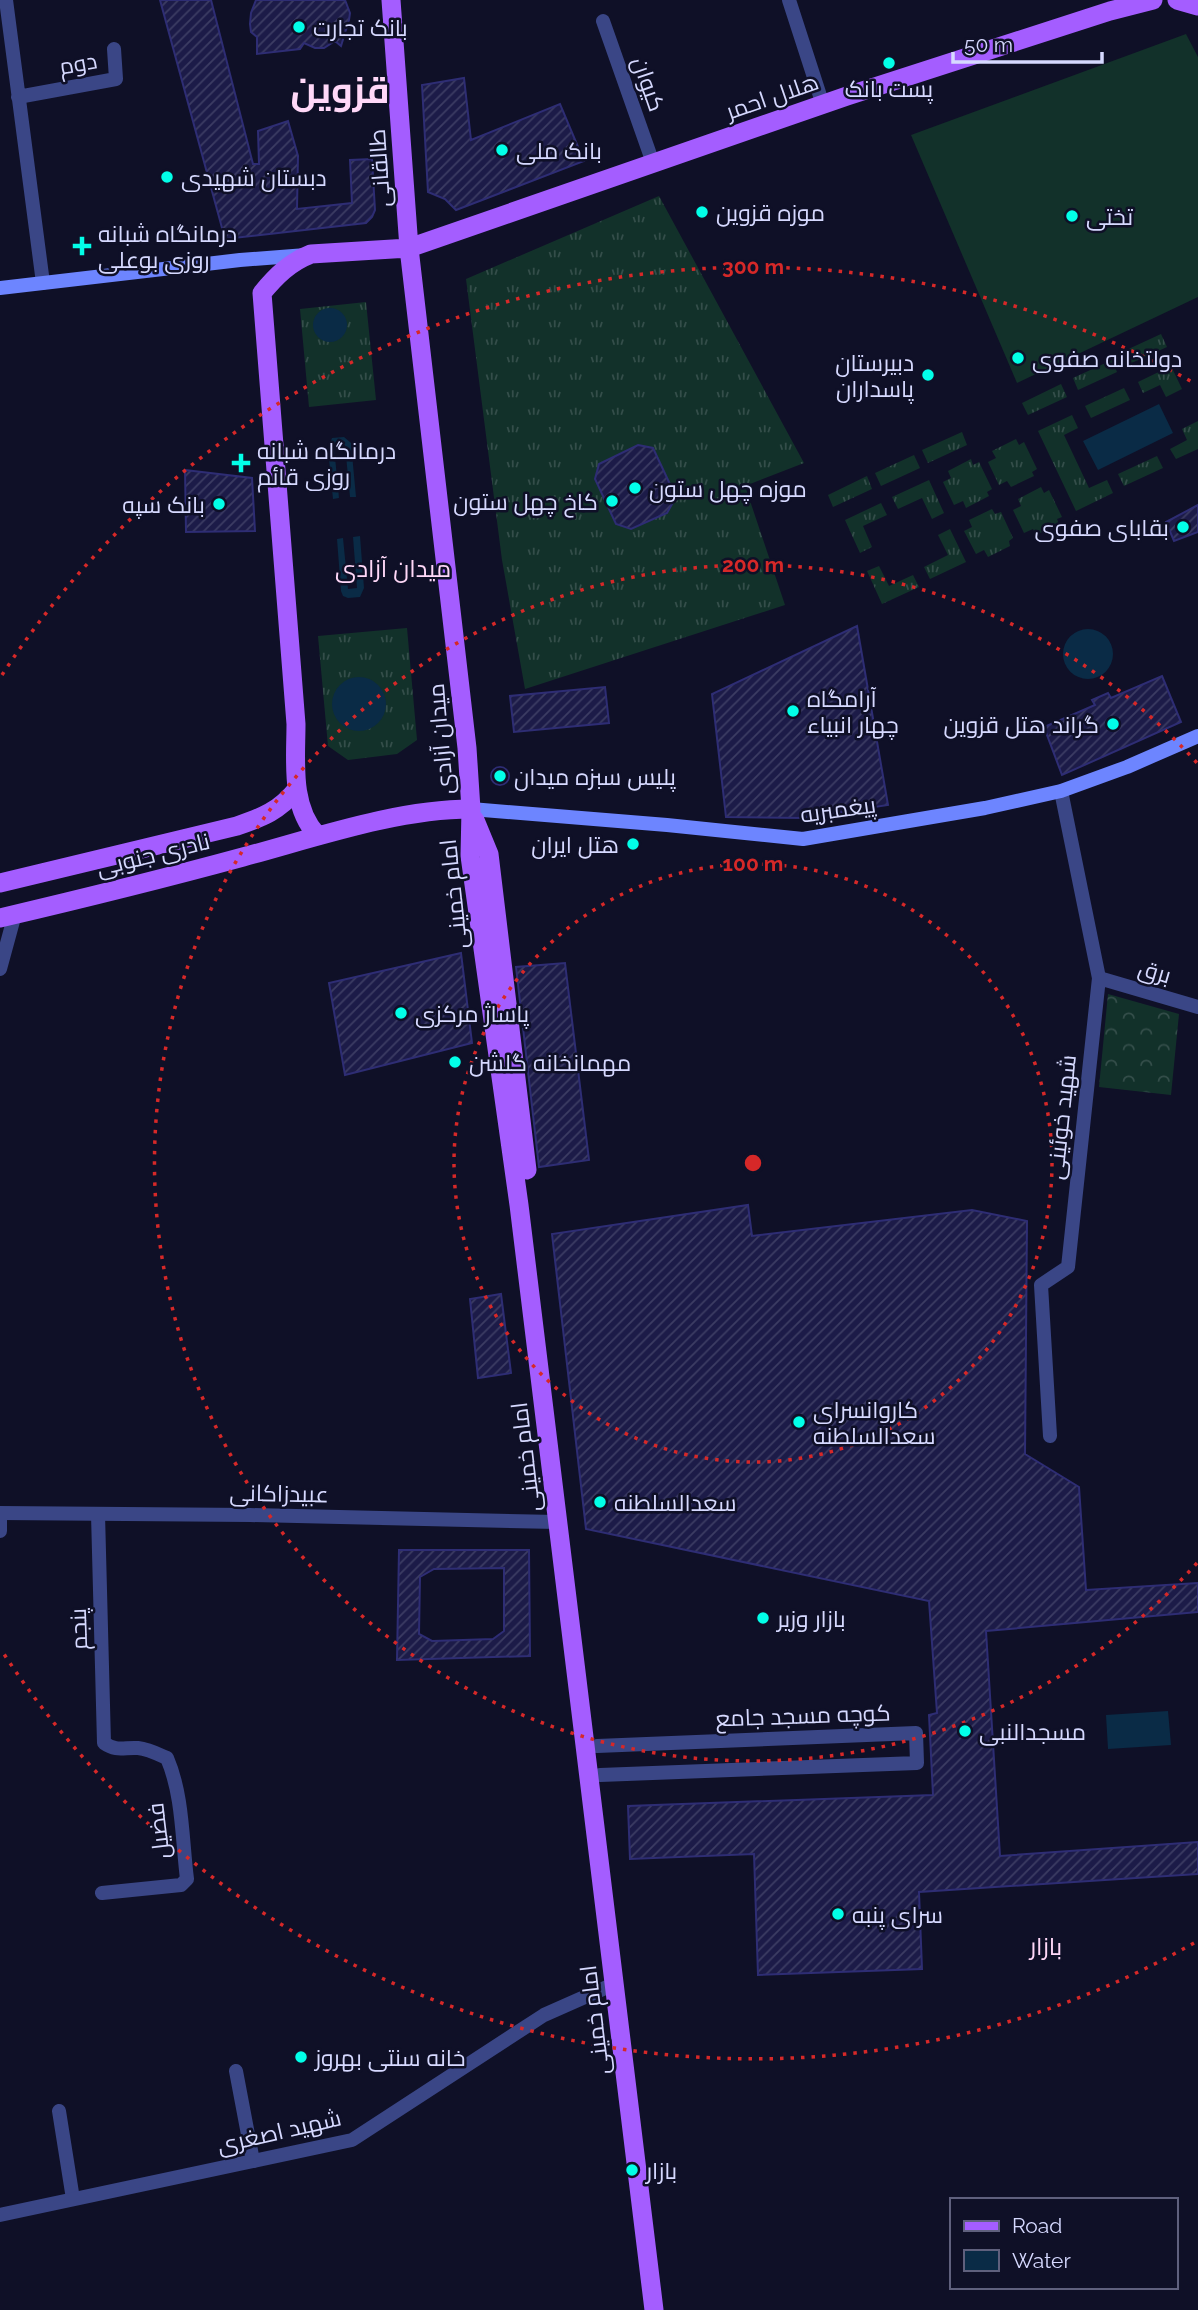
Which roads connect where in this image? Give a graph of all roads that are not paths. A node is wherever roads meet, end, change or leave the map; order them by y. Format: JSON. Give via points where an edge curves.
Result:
{"nodes":[{"id":1,"x":6,"y":0,"type":"edge"},
{"id":2,"x":391,"y":0,"type":"edge"},
{"id":3,"x":789,"y":0,"type":"edge"},
{"id":4,"x":1153,"y":0,"type":"edge"},
{"id":5,"x":1177,"y":0,"type":"edge"},
{"id":6,"x":1198,"y":6,"type":"edge"},
{"id":7,"x":603,"y":20,"type":"dead end"},
{"id":8,"x":114,"y":49,"type":"dead end"},
{"id":9,"x":18,"y":97,"type":"junction"},
{"id":10,"x":823,"y":105,"type":"junction"},
{"id":11,"x":653,"y":163,"type":"junction"},
{"id":12,"x":409,"y":248,"type":"junction"},
{"id":13,"x":310,"y":254,"type":"junction"},
{"id":14,"x":43,"y":283,"type":"junction"},
{"id":15,"x":0,"y":288,"type":"edge"},
{"id":16,"x":1198,"y":736,"type":"edge"},
{"id":17,"x":297,"y":789,"type":"junction"},
{"id":18,"x":1061,"y":791,"type":"junction"},
{"id":19,"x":278,"y":808,"type":"junction"},
{"id":20,"x":471,"y":809,"type":"junction"},
{"id":21,"x":317,"y":835,"type":"junction"},
{"id":22,"x":294,"y":842,"type":"junction"},
{"id":23,"x":0,"y":883,"type":"edge"},
{"id":24,"x":8,"y":916,"type":"edge"},
{"id":25,"x":0,"y":969,"type":"edge"},
{"id":26,"x":1099,"y":978,"type":"junction"},
{"id":27,"x":1198,"y":1007,"type":"edge"},
{"id":28,"x":1050,"y":1436,"type":"dead end"},
{"id":29,"x":0,"y":1513,"type":"edge"},
{"id":30,"x":97,"y":1514,"type":"junction"},
{"id":31,"x":558,"y":1522,"type":"junction"},
{"id":32,"x":0,"y":1531,"type":"edge"},
{"id":33,"x":104,"y":1742,"type":"joint"},
{"id":34,"x":597,"y":1746,"type":"junction"},
{"id":35,"x":600,"y":1775,"type":"junction"},
{"id":36,"x":102,"y":1893,"type":"dead end"},
{"id":37,"x":614,"y":1984,"type":"junction"},
{"id":38,"x":236,"y":2071,"type":"dead end"},
{"id":39,"x":59,"y":2111,"type":"dead end"},
{"id":40,"x":253,"y":2161,"type":"junction"},
{"id":41,"x":73,"y":2199,"type":"junction"},
{"id":42,"x":0,"y":2215,"type":"edge"},
{"id":43,"x":654,"y":2310,"type":"edge"},
{"id":44,"x":665,"y":2310,"type":"edge"}],
"edges":[{"from":1,"to":9,"type":"street"},
{"from":2,"to":12,"type":"main road","name":"طالقانی"},
{"from":3,"to":10,"type":"street"},
{"from":4,"to":10,"type":"main road","name":"هلال احمر"},
{"from":5,"to":6,"type":"main road"},
{"from":7,"to":11,"type":"street","name":"کیوان"},
{"from":8,"to":9,"type":"street","name":"دوم","via":[[116,79]]},
{"from":9,"to":14,"type":"street"},
{"from":10,"to":11,"type":"main road","name":"هلال احمر"},
{"from":11,"to":12,"type":"main road","name":"هلال احمر"},
{"from":12,"to":13,"type":"main road"},
{"from":12,"to":20,"type":"main road","name":"میدان آزادی"},
{"from":13,"to":14,"type":"main road"},
{"from":13,"to":17,"type":"main road","via":[[286,268],[262,293],[296,724]]},
{"from":14,"to":15,"type":"main road"},
{"from":16,"to":18,"type":"main road","name":"پیغمبریه"},
{"from":17,"to":19,"type":"main road","name":"نادری جنوبی"},
{"from":17,"to":21,"type":"main road","via":[[304,818]]},
{"from":18,"to":20,"type":"main road","name":"پیغمبریه","via":[[803,839]]},
{"from":18,"to":26,"type":"street","name":"شهید خوئینی"},
{"from":19,"to":22,"type":"main road","via":[[293,820]]},
{"from":19,"to":23,"type":"main road","name":"نادری جنوبی","via":[[237,826]]},
{"from":20,"to":21,"type":"main road","name":"میدان آزادی","via":[[441,809]]},
{"from":20,"to":31,"type":"main road","name":"امام خمینی","via":[[470,856]]},
{"from":20,"to":34,"type":"main road","name":"امام خمینی","via":[[489,854]]},
{"from":21,"to":22,"type":"main road","name":"نادری جنوبی"},
{"from":22,"to":24,"type":"main road","name":"نادری جنوبی"},
{"from":24,"to":25,"type":"street"},
{"from":26,"to":27,"type":"street","name":"برق"},
{"from":26,"to":28,"type":"street","name":"شهید خوئینی","via":[[1069,1267],[1041,1285]]},
{"from":29,"to":30,"type":"street","name":"عبیدزاکانی"},
{"from":29,"to":32,"type":"street"},
{"from":30,"to":31,"type":"street","name":"عبیدزاکانی"},
{"from":30,"to":33,"type":"street","name":"پنجم"},
{"from":31,"to":37,"type":"main road","name":"امام خمینی"},
{"from":33,"to":36,"type":"street","name":"فضیل","via":[[112,1749],[136,1748],[167,1758],[177,1790],[187,1879],[181,1885]]},
{"from":34,"to":35,"type":"main road","name":"امام خمینی"},
{"from":34,"to":35,"type":"street","name":"کوچه مسجد جامع","via":[[916,1733],[918,1763]]},
{"from":35,"to":44,"type":"main road","name":"امام خمینی"},
{"from":37,"to":40,"type":"street","name":"شهید اصغری","via":[[544,2015],[352,2140]]},
{"from":37,"to":43,"type":"main road","name":"امام خمینی"},
{"from":38,"to":40,"type":"street"},
{"from":39,"to":41,"type":"street"},
{"from":40,"to":41,"type":"street","name":"شهید اصغری"},
{"from":41,"to":42,"type":"street","name":"شهید اصغری"}]}
